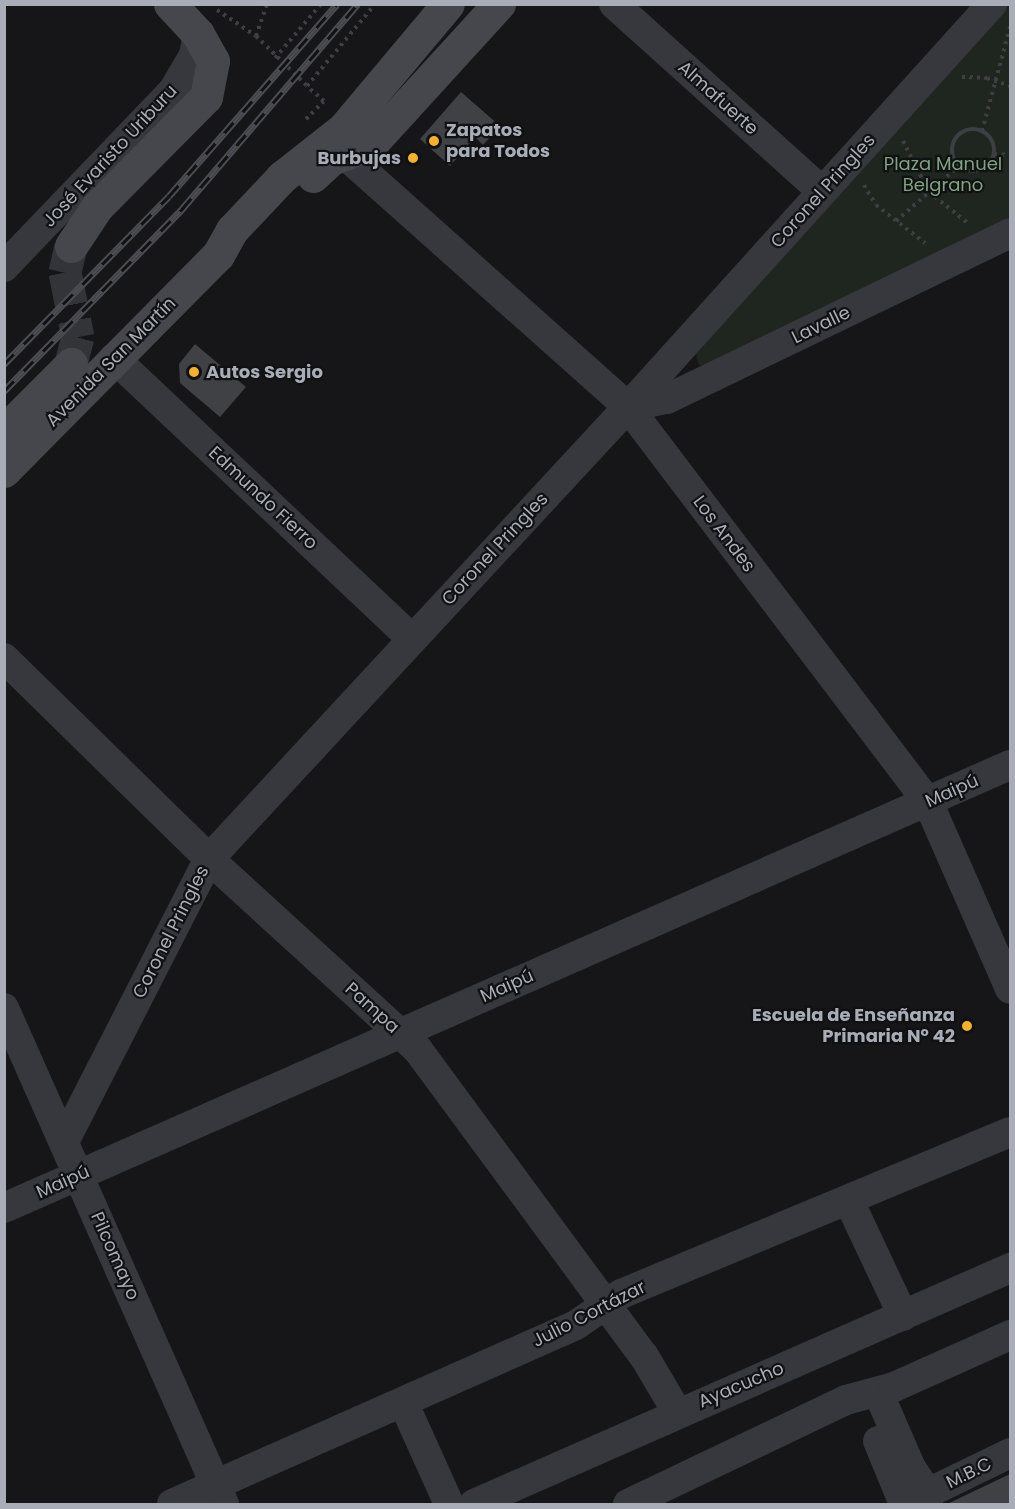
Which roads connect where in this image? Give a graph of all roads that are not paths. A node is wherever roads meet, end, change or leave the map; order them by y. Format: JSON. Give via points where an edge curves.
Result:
{"nodes":[{"id":1,"x":448,"y":4,"type":"edge"},
{"id":2,"x":466,"y":4,"type":"edge"},
{"id":3,"x":499,"y":4,"type":"edge"},
{"id":4,"x":614,"y":4,"type":"edge"},
{"id":5,"x":992,"y":4,"type":"edge"},
{"id":6,"x":168,"y":5,"type":"edge"},
{"id":7,"x":204,"y":19,"type":"edge"},
{"id":8,"x":383,"y":133,"type":"junction"},
{"id":9,"x":343,"y":153,"type":"junction"},
{"id":10,"x":822,"y":191,"type":"junction"},
{"id":11,"x":1003,"y":236,"type":"edge"},
{"id":12,"x":71,"y":246,"type":"tunnel mouth"},
{"id":13,"x":218,"y":255,"type":"junction"},
{"id":14,"x":4,"y":267,"type":"edge"},
{"id":15,"x":114,"y":358,"type":"junction"},
{"id":16,"x":71,"y":364,"type":"tunnel mouth"},
{"id":17,"x":628,"y":407,"type":"junction"},
{"id":18,"x":4,"y":431,"type":"edge"},
{"id":19,"x":4,"y":471,"type":"edge"},
{"id":20,"x":411,"y":638,"type":"junction"},
{"id":21,"x":4,"y":658,"type":"edge"},
{"id":22,"x":1011,"y":765,"type":"edge"},
{"id":23,"x":928,"y":802,"type":"junction"},
{"id":24,"x":209,"y":859,"type":"junction"},
{"id":25,"x":1011,"y":989,"type":"edge"},
{"id":26,"x":4,"y":1008,"type":"edge"},
{"id":27,"x":399,"y":1032,"type":"junction"},
{"id":28,"x":1011,"y":1132,"type":"edge"},
{"id":29,"x":65,"y":1140,"type":"junction"},
{"id":30,"x":79,"y":1174,"type":"junction"},
{"id":31,"x":849,"y":1201,"type":"junction"},
{"id":32,"x":4,"y":1208,"type":"edge"},
{"id":33,"x":1011,"y":1268,"type":"edge"},
{"id":34,"x":603,"y":1306,"type":"junction"},
{"id":35,"x":903,"y":1316,"type":"junction"},
{"id":36,"x":1011,"y":1335,"type":"edge"},
{"id":37,"x":869,"y":1395,"type":"junction"},
{"id":38,"x":403,"y":1402,"type":"junction"},
{"id":39,"x":677,"y":1412,"type":"junction"},
{"id":40,"x":1011,"y":1453,"type":"edge"},
{"id":41,"x":220,"y":1495,"type":"edge"},
{"id":42,"x":920,"y":1501,"type":"edge"},
{"id":43,"x":171,"y":1504,"type":"edge"},
{"id":44,"x":449,"y":1504,"type":"edge"},
{"id":45,"x":474,"y":1504,"type":"edge"},
{"id":46,"x":627,"y":1504,"type":"edge"}],
"edges":[{"from":1,"to":13,"type":"main road","name":"Avenida San Martín","via":[[343,129],[282,177],[232,230]]},
{"from":2,"to":8,"type":"main road","via":[[460,18],[387,99],[381,110]]},
{"from":3,"to":8,"type":"main road","name":"Avenida San Martín"},
{"from":4,"to":10,"type":"street","name":"Almafuerte"},
{"from":5,"to":10,"type":"street","name":"Coronel Pringles"},
{"from":6,"to":7,"type":"main road"},
{"from":7,"to":12,"type":"main road","via":[[213,61],[206,97],[98,207]]},
{"from":7,"to":14,"type":"street","name":"José Evaristo Uriburu","via":[[194,55],[173,92]]},
{"from":8,"to":9,"type":"main road","name":"Avenida San Martín","via":[[363,149]]},
{"from":9,"to":13,"type":"main road","name":"Avenida San Martín","via":[[319,169],[253,236]]},
{"from":9,"to":17,"type":"street","name":"Los Andes"},
{"from":10,"to":17,"type":"street","name":"Coronel Pringles"},
{"from":11,"to":17,"type":"street","name":"Lavalle","via":[[667,399]]},
{"from":13,"to":15,"type":"main road","name":"Avenida San Martín"},
{"from":15,"to":19,"type":"main road","name":"Avenida San Martín"},
{"from":15,"to":20,"type":"street","name":"Edmundo Fierro"},
{"from":16,"to":18,"type":"main road"},
{"from":17,"to":20,"type":"street","name":"Coronel Pringles"},
{"from":17,"to":23,"type":"street","name":"Los Andes"},
{"from":20,"to":24,"type":"street","name":"Coronel Pringles"},
{"from":21,"to":24,"type":"street","name":"Pampa"},
{"from":22,"to":23,"type":"street","name":"Maipú"},
{"from":23,"to":25,"type":"street","name":"Los Andes"},
{"from":23,"to":27,"type":"street","name":"Maipú"},
{"from":24,"to":27,"type":"street","name":"Pampa"},
{"from":24,"to":29,"type":"street","name":"Coronel Pringles"},
{"from":26,"to":29,"type":"street","name":"Pilcomayo"},
{"from":27,"to":30,"type":"street","name":"Maipú"},
{"from":27,"to":34,"type":"street","name":"Pampa","via":[[418,1050]]},
{"from":28,"to":31,"type":"street","name":"Julio Cortázar"},
{"from":29,"to":30,"type":"street","name":"Pilcomayo"},
{"from":30,"to":32,"type":"street","name":"Maipú"},
{"from":30,"to":41,"type":"street","name":"Pilcomayo"},
{"from":31,"to":34,"type":"street","name":"Julio Cortázar","via":[[621,1294]]},
{"from":31,"to":35,"type":"street"},
{"from":33,"to":35,"type":"street","name":"Ayacucho"},
{"from":34,"to":38,"type":"street","name":"Julio Cortázar","via":[[576,1325]]},
{"from":34,"to":39,"type":"street","name":"Pampa","via":[[644,1356]]},
{"from":35,"to":39,"type":"street","name":"Ayacucho"},
{"from":36,"to":37,"type":"street"},
{"from":37,"to":42,"type":"street"},
{"from":37,"to":46,"type":"street"},
{"from":38,"to":41,"type":"street","name":"Julio Cortázar"},
{"from":38,"to":44,"type":"street"},
{"from":39,"to":45,"type":"street","name":"Ayacucho"},
{"from":40,"to":42,"type":"street","name":"M.B.C"},
{"from":41,"to":43,"type":"street","name":"Julio Cortázar"}]}
